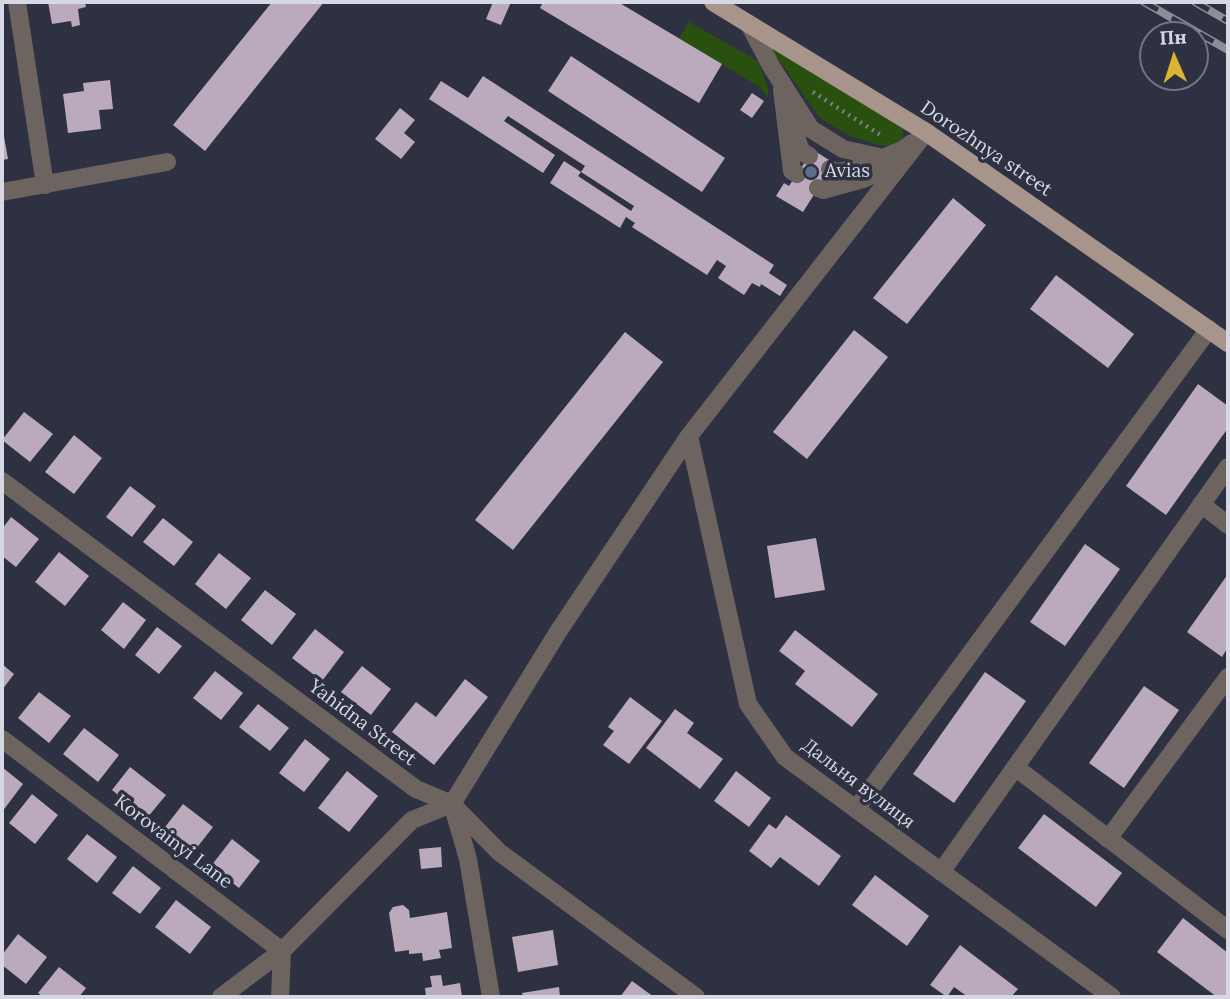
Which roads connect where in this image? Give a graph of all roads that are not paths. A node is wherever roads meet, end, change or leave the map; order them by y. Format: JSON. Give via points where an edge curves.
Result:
{"nodes":[{"id":1,"x":17,"y":2,"type":"edge"},
{"id":2,"x":713,"y":2,"type":"edge"},
{"id":3,"x":750,"y":24,"type":"junction"},
{"id":4,"x":782,"y":83,"type":"junction"},
{"id":5,"x":926,"y":132,"type":"junction"},
{"id":6,"x":904,"y":149,"type":"junction"},
{"id":7,"x":809,"y":156,"type":"dead end"},
{"id":8,"x":167,"y":162,"type":"dead end"},
{"id":9,"x":830,"y":169,"type":"dead end"},
{"id":10,"x":797,"y":174,"type":"dead end"},
{"id":11,"x":45,"y":185,"type":"junction"},
{"id":12,"x":818,"y":188,"type":"dead end"},
{"id":13,"x":2,"y":192,"type":"edge"},
{"id":14,"x":1209,"y":329,"type":"junction"},
{"id":15,"x":1228,"y":343,"type":"edge"},
{"id":16,"x":689,"y":436,"type":"junction"},
{"id":17,"x":1228,"y":467,"type":"edge"},
{"id":18,"x":2,"y":481,"type":"edge"},
{"id":19,"x":1201,"y":505,"type":"junction"},
{"id":20,"x":1228,"y":525,"type":"edge"},
{"id":21,"x":1228,"y":677,"type":"edge"},
{"id":22,"x":2,"y":739,"type":"edge"},
{"id":23,"x":1015,"y":767,"type":"junction"},
{"id":24,"x":452,"y":804,"type":"junction"},
{"id":25,"x":856,"y":809,"type":"junction"},
{"id":26,"x":1108,"y":838,"type":"junction"},
{"id":27,"x":941,"y":872,"type":"junction"},
{"id":28,"x":1228,"y":930,"type":"edge"},
{"id":29,"x":282,"y":951,"type":"junction"},
{"id":30,"x":221,"y":997,"type":"edge"},
{"id":31,"x":280,"y":997,"type":"edge"},
{"id":32,"x":491,"y":997,"type":"edge"},
{"id":33,"x":696,"y":997,"type":"edge"},
{"id":34,"x":1112,"y":997,"type":"edge"}],
"edges":[{"from":1,"to":11,"type":"street"},
{"from":2,"to":3,"type":"main road","name":"Dorozhnya street"},
{"from":3,"to":4,"type":"street"},
{"from":3,"to":5,"type":"main road","name":"Dorozhnya street"},
{"from":4,"to":6,"type":"street","via":[[811,129],[842,149],[883,158]]},
{"from":4,"to":7,"type":"street","via":[[801,151]]},
{"from":4,"to":10,"type":"street","via":[[790,161]]},
{"from":5,"to":6,"type":"street"},
{"from":5,"to":14,"type":"main road","name":"Dorozhnya street"},
{"from":5,"to":16,"type":"street"},
{"from":6,"to":9,"type":"street","via":[[881,164],[858,170]]},
{"from":6,"to":12,"type":"street","via":[[881,171]]},
{"from":8,"to":11,"type":"street"},
{"from":11,"to":13,"type":"street"},
{"from":14,"to":15,"type":"main road","name":"Dorozhnya street"},
{"from":14,"to":25,"type":"street"},
{"from":16,"to":24,"type":"street","via":[[558,632]]},
{"from":16,"to":25,"type":"street","name":"Дальня вулиця","via":[[748,704],[785,757]]},
{"from":17,"to":19,"type":"street"},
{"from":18,"to":24,"type":"street","name":"Yahidna Street","via":[[416,789]]},
{"from":19,"to":20,"type":"street"},
{"from":19,"to":23,"type":"street"},
{"from":21,"to":26,"type":"street"},
{"from":22,"to":29,"type":"street","name":"Korovainyi Lane"},
{"from":23,"to":26,"type":"street"},
{"from":23,"to":27,"type":"street"},
{"from":24,"to":29,"type":"street","via":[[412,820]]},
{"from":24,"to":32,"type":"street","via":[[468,859]]},
{"from":24,"to":33,"type":"street","name":"Yahidna Street","via":[[499,852]]},
{"from":25,"to":27,"type":"street","name":"Дальня вулиця"},
{"from":26,"to":28,"type":"street"},
{"from":27,"to":34,"type":"street","name":"Дальня вулиця"},
{"from":29,"to":30,"type":"street"},
{"from":29,"to":31,"type":"street"}]}
